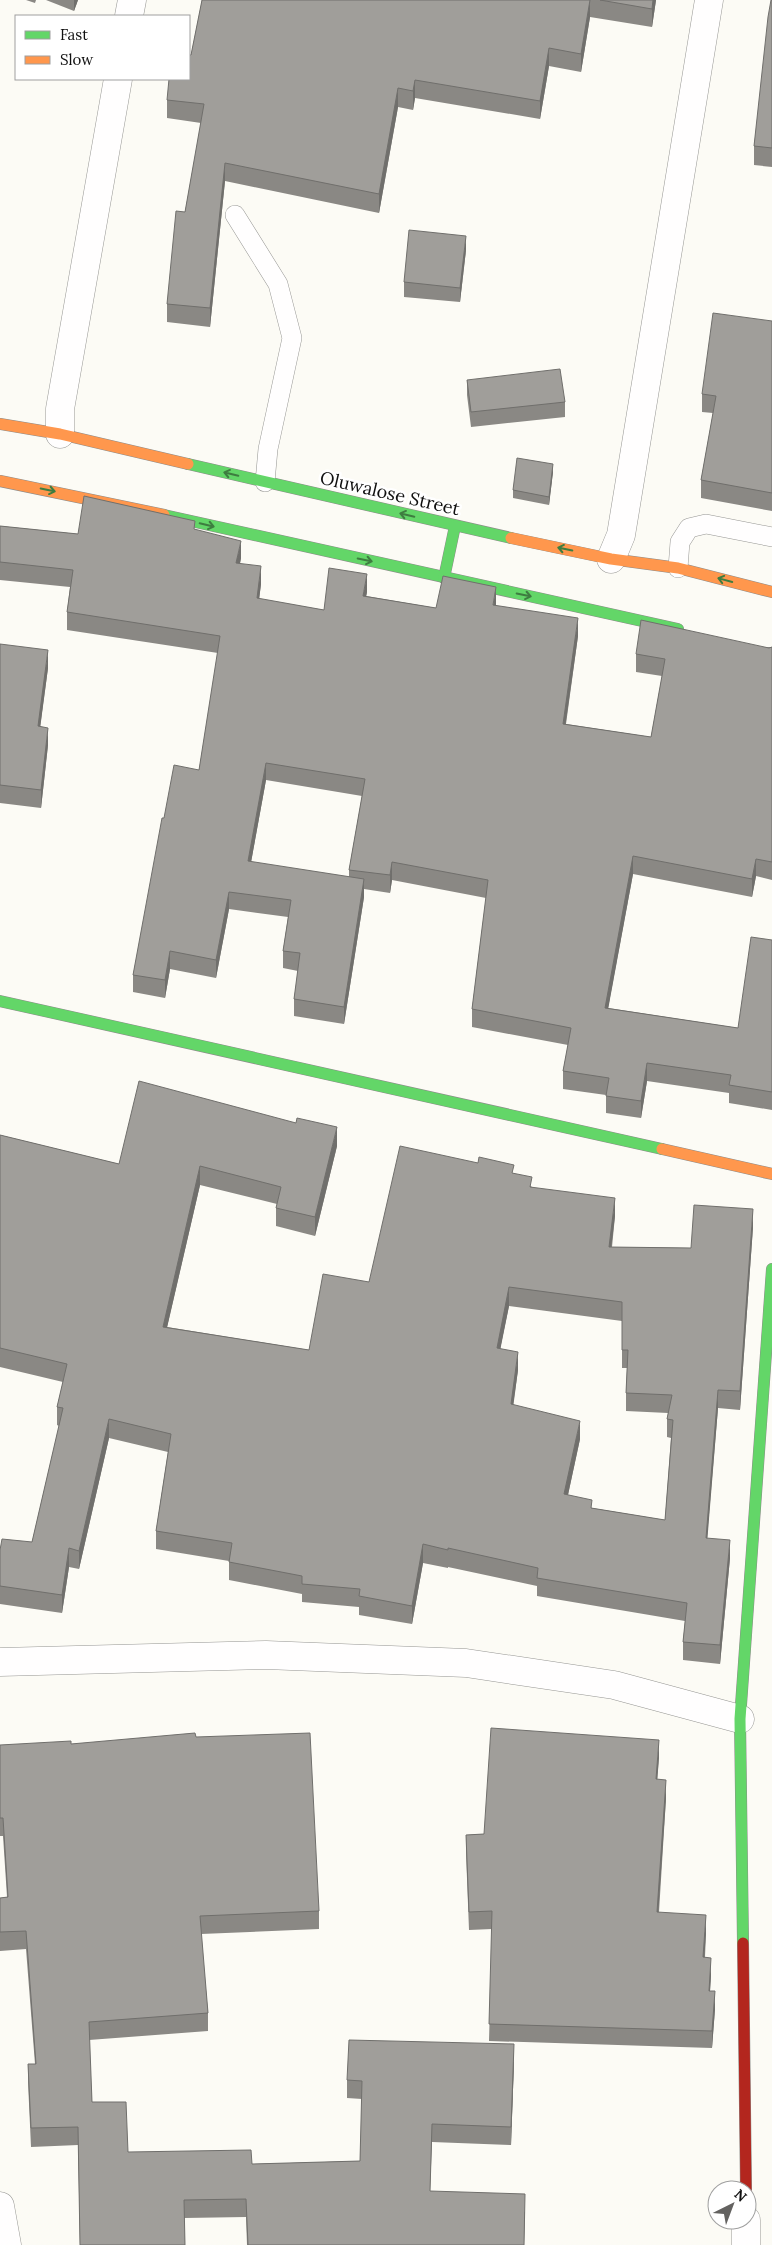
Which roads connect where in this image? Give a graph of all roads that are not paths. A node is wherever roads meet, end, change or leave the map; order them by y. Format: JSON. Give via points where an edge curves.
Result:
{"nodes":[{"id":1,"x":132,"y":0,"type":"edge"},
{"id":2,"x":709,"y":0,"type":"edge"},
{"id":3,"x":129,"y":15,"type":"edge"},
{"id":4,"x":118,"y":80,"type":"edge"},
{"id":5,"x":235,"y":215,"type":"dead end"},
{"id":6,"x":0,"y":424,"type":"edge"},
{"id":7,"x":60,"y":434,"type":"junction"},
{"id":8,"x":0,"y":481,"type":"edge"},
{"id":9,"x":265,"y":482,"type":"junction"},
{"id":10,"x":455,"y":526,"type":"junction"},
{"id":11,"x":772,"y":537,"type":"edge"},
{"id":12,"x":611,"y":559,"type":"junction"},
{"id":13,"x":678,"y":568,"type":"junction"},
{"id":14,"x":444,"y":578,"type":"junction"},
{"id":15,"x":772,"y":592,"type":"edge"},
{"id":16,"x":691,"y":632,"type":"edge"},
{"id":17,"x":0,"y":1001,"type":"edge"},
{"id":18,"x":772,"y":1174,"type":"edge"},
{"id":19,"x":772,"y":1270,"type":"edge"},
{"id":20,"x":0,"y":1662,"type":"edge"},
{"id":21,"x":740,"y":1718,"type":"junction"},
{"id":22,"x":746,"y":2180,"type":"edge"},
{"id":23,"x":0,"y":2206,"type":"edge"},
{"id":24,"x":746,"y":2230,"type":"edge"},
{"id":25,"x":7,"y":2245,"type":"edge"},
{"id":26,"x":746,"y":2245,"type":"edge"}],
"edges":[{"from":1,"to":3,"type":"street"},
{"from":2,"to":12,"type":"street","via":[[621,535]]},
{"from":4,"to":7,"type":"street","via":[[60,409]]},
{"from":5,"to":9,"type":"lane","via":[[278,284],[292,338],[268,449]]},
{"from":6,"to":7,"type":"street","name":"Oluwalose Street"},
{"from":9,"to":7,"type":"street","name":"Oluwalose Street","one_way":true},
{"from":8,"to":14,"type":"street","one_way":true},
{"from":10,"to":9,"type":"street","name":"Oluwalose Street","one_way":true},
{"from":12,"to":10,"type":"street","name":"Oluwalose Street","one_way":true},
{"from":10,"to":14,"type":"street"},
{"from":11,"to":13,"type":"lane","via":[[706,524],[689,528],[680,542]]},
{"from":12,"to":13,"type":"street","name":"Oluwalose Street"},
{"from":15,"to":13,"type":"street","name":"Oluwalose Street","one_way":true},
{"from":14,"to":16,"type":"street","one_way":true},
{"from":17,"to":18,"type":"street"},
{"from":19,"to":21,"type":"street"},
{"from":20,"to":21,"type":"street","via":[[266,1656],[466,1663],[614,1685]]},
{"from":21,"to":22,"type":"street"},
{"from":23,"to":25,"type":"street"},
{"from":24,"to":26,"type":"street"}]}
